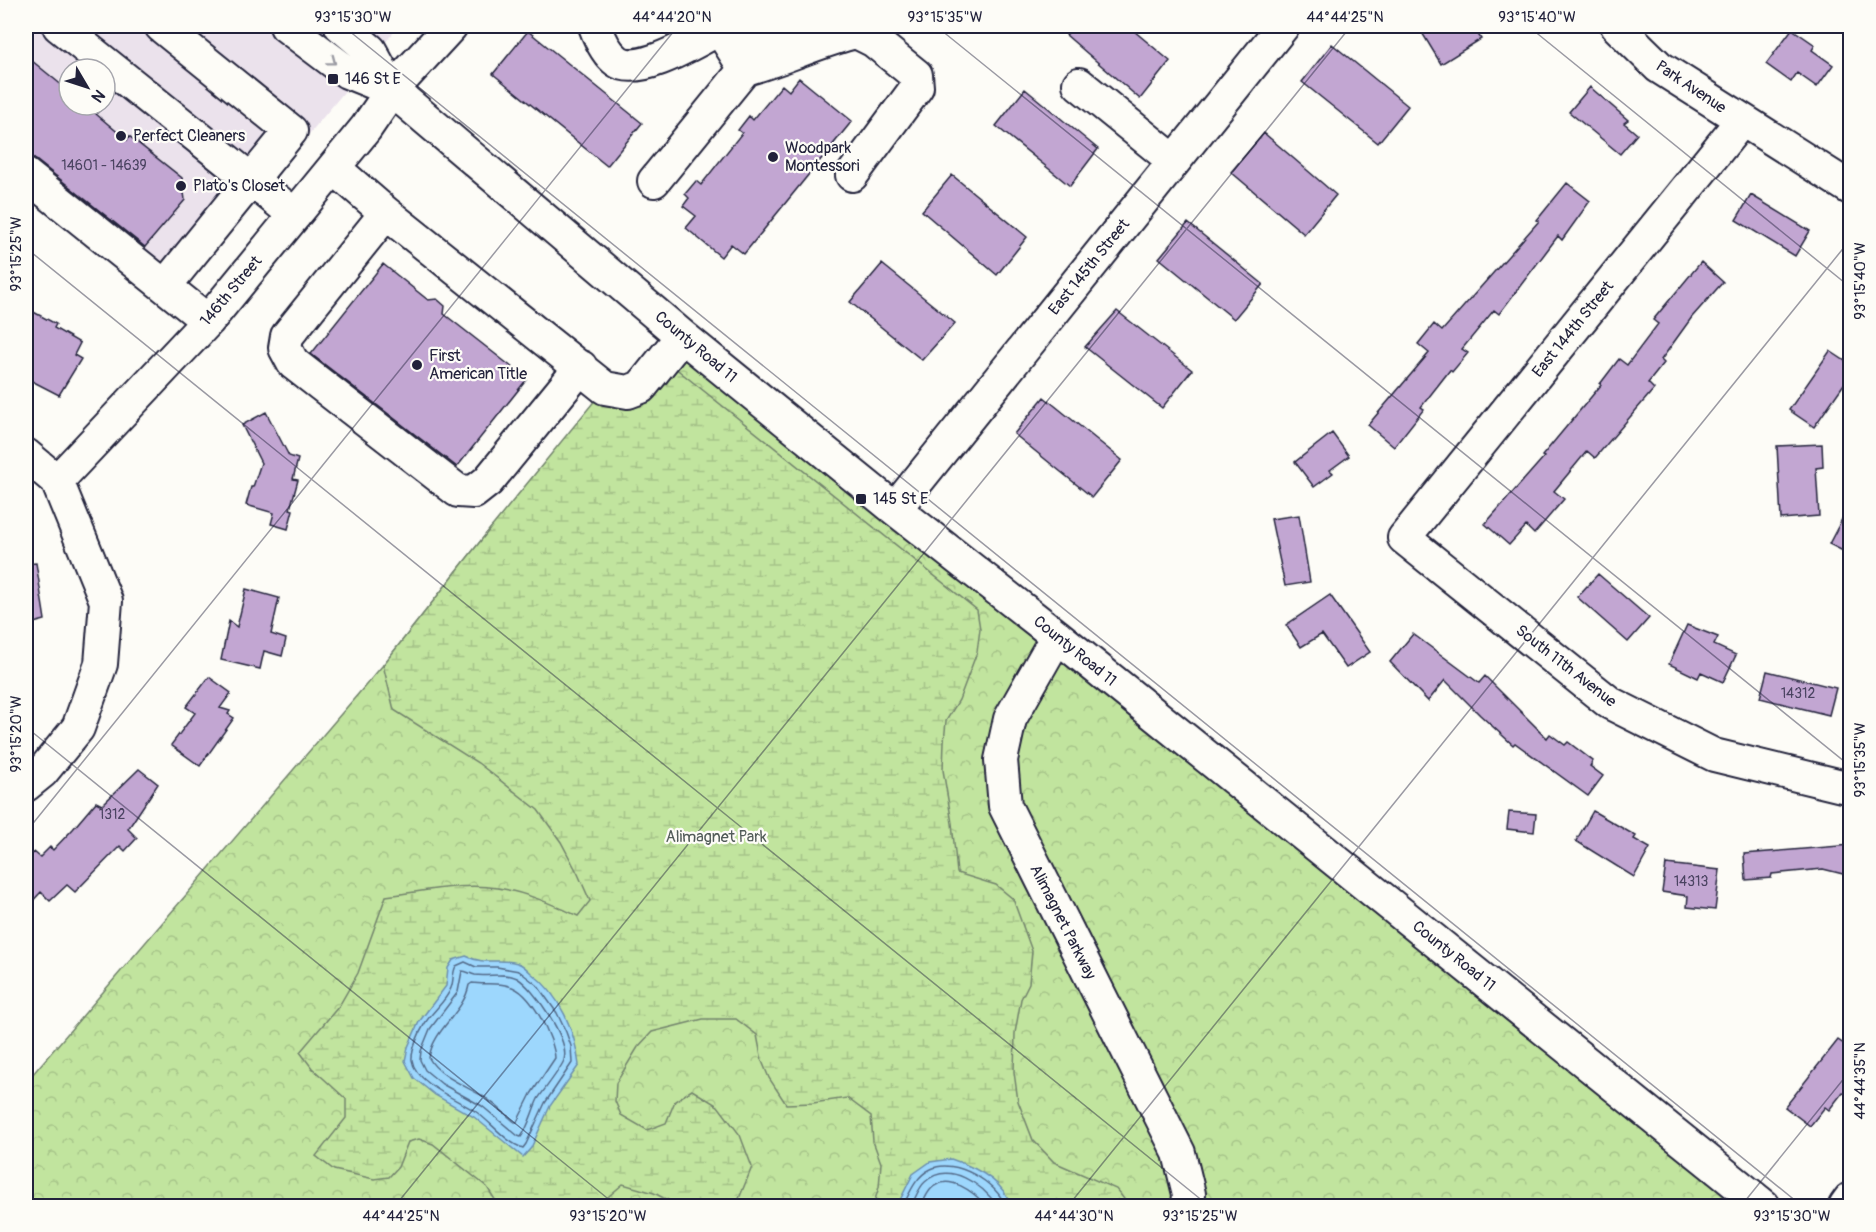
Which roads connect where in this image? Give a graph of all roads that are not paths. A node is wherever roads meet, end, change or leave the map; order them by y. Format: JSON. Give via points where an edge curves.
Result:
{"nodes":[{"id":1,"x":59,"y":26,"type":"edge"},
{"id":2,"x":161,"y":26,"type":"edge"},
{"id":3,"x":286,"y":26,"type":"edge"},
{"id":4,"x":341,"y":26,"type":"edge"},
{"id":5,"x":451,"y":26,"type":"edge"},
{"id":6,"x":595,"y":26,"type":"edge"},
{"id":7,"x":1283,"y":26,"type":"edge"},
{"id":8,"x":1617,"y":26,"type":"edge"},
{"id":9,"x":779,"y":27,"type":"edge"},
{"id":10,"x":728,"y":42,"type":"edge"},
{"id":11,"x":1079,"y":84,"type":"dead end"},
{"id":12,"x":392,"y":90,"type":"junction"},
{"id":13,"x":1742,"y":120,"type":"junction"},
{"id":14,"x":1174,"y":161,"type":"junction"},
{"id":15,"x":334,"y":168,"type":"junction"},
{"id":16,"x":26,"y":175,"type":"edge"},
{"id":17,"x":852,"y":175,"type":"dead end"},
{"id":18,"x":251,"y":180,"type":"junction"},
{"id":19,"x":654,"y":181,"type":"dead end"},
{"id":20,"x":1851,"y":188,"type":"edge"},
{"id":21,"x":386,"y":213,"type":"junction"},
{"id":22,"x":295,"y":215,"type":"junction"},
{"id":23,"x":165,"y":286,"type":"junction"},
{"id":24,"x":208,"y":321,"type":"junction"},
{"id":25,"x":682,"y":336,"type":"junction"},
{"id":26,"x":581,"y":368,"type":"junction"},
{"id":27,"x":26,"y":455,"type":"edge"},
{"id":28,"x":57,"y":481,"type":"junction"},
{"id":29,"x":895,"y":509,"type":"junction"},
{"id":30,"x":1404,"y":538,"type":"joint"},
{"id":31,"x":1057,"y":636,"type":"junction"},
{"id":32,"x":26,"y":785,"type":"edge"},
{"id":33,"x":1851,"y":788,"type":"edge"},
{"id":34,"x":1851,"y":1200,"type":"edge"},
{"id":35,"x":1188,"y":1206,"type":"edge"},
{"id":36,"x":1764,"y":1206,"type":"edge"},
{"id":37,"x":1845,"y":1206,"type":"edge"}],
"edges":[{"from":1,"to":18,"type":"street"},
{"from":2,"to":18,"type":"street","via":[[291,131]]},
{"from":3,"to":12,"type":"street","name":"County Road 11","one_way":true,"via":[[347,72]]},
{"from":4,"to":12,"type":"street","name":"County Road 11","via":[[370,50]]},
{"from":5,"to":12,"type":"street","name":"146th Street"},
{"from":6,"to":10,"type":"street","via":[[616,61],[629,65]]},
{"from":7,"to":14,"type":"street","name":"East 145th Street"},
{"from":8,"to":13,"type":"street","name":"Park Avenue","via":[[1659,67]]},
{"from":9,"to":10,"type":"street"},
{"from":10,"to":17,"type":"street","via":[[773,61],[856,32],[874,41],[916,75],[917,87]]},
{"from":10,"to":19,"type":"street"},
{"from":11,"to":14,"type":"street"},
{"from":12,"to":15,"type":"street","name":"146th Street"},
{"from":12,"to":25,"type":"street","name":"County Road 11"},
{"from":13,"to":20,"type":"street","name":"Park Avenue"},
{"from":13,"to":30,"type":"street","name":"East 144th Street"},
{"from":14,"to":29,"type":"street","name":"East 145th Street"},
{"from":15,"to":21,"type":"street"},
{"from":15,"to":22,"type":"street","name":"146th Street"},
{"from":16,"to":23,"type":"street"},
{"from":18,"to":22,"type":"street"},
{"from":18,"to":23,"type":"street"},
{"from":21,"to":26,"type":"street"},
{"from":21,"to":26,"type":"street","via":[[287,336],[285,348],[293,363],[458,491],[474,492],[488,481]]},
{"from":22,"to":24,"type":"street","name":"146th Street"},
{"from":23,"to":24,"type":"street"},
{"from":24,"to":28,"type":"street","name":"146th Street"},
{"from":25,"to":26,"type":"street","via":[[641,387],[628,392],[605,388]]},
{"from":25,"to":29,"type":"street","name":"County Road 11"},
{"from":27,"to":28,"type":"street"},
{"from":28,"to":32,"type":"street","via":[[106,601],[101,664],[78,728],[42,772]]},
{"from":29,"to":31,"type":"street","name":"County Road 11"},
{"from":30,"to":33,"type":"street","name":"South 11th Avenue","via":[[1610,703],[1714,755]]},
{"from":31,"to":35,"type":"street","name":"Alimagnet Parkway","via":[[1010,719],[1001,760],[1005,806],[1179,1153]]},
{"from":31,"to":36,"type":"street","name":"County Road 11"},
{"from":34,"to":37,"type":"street"}]}
